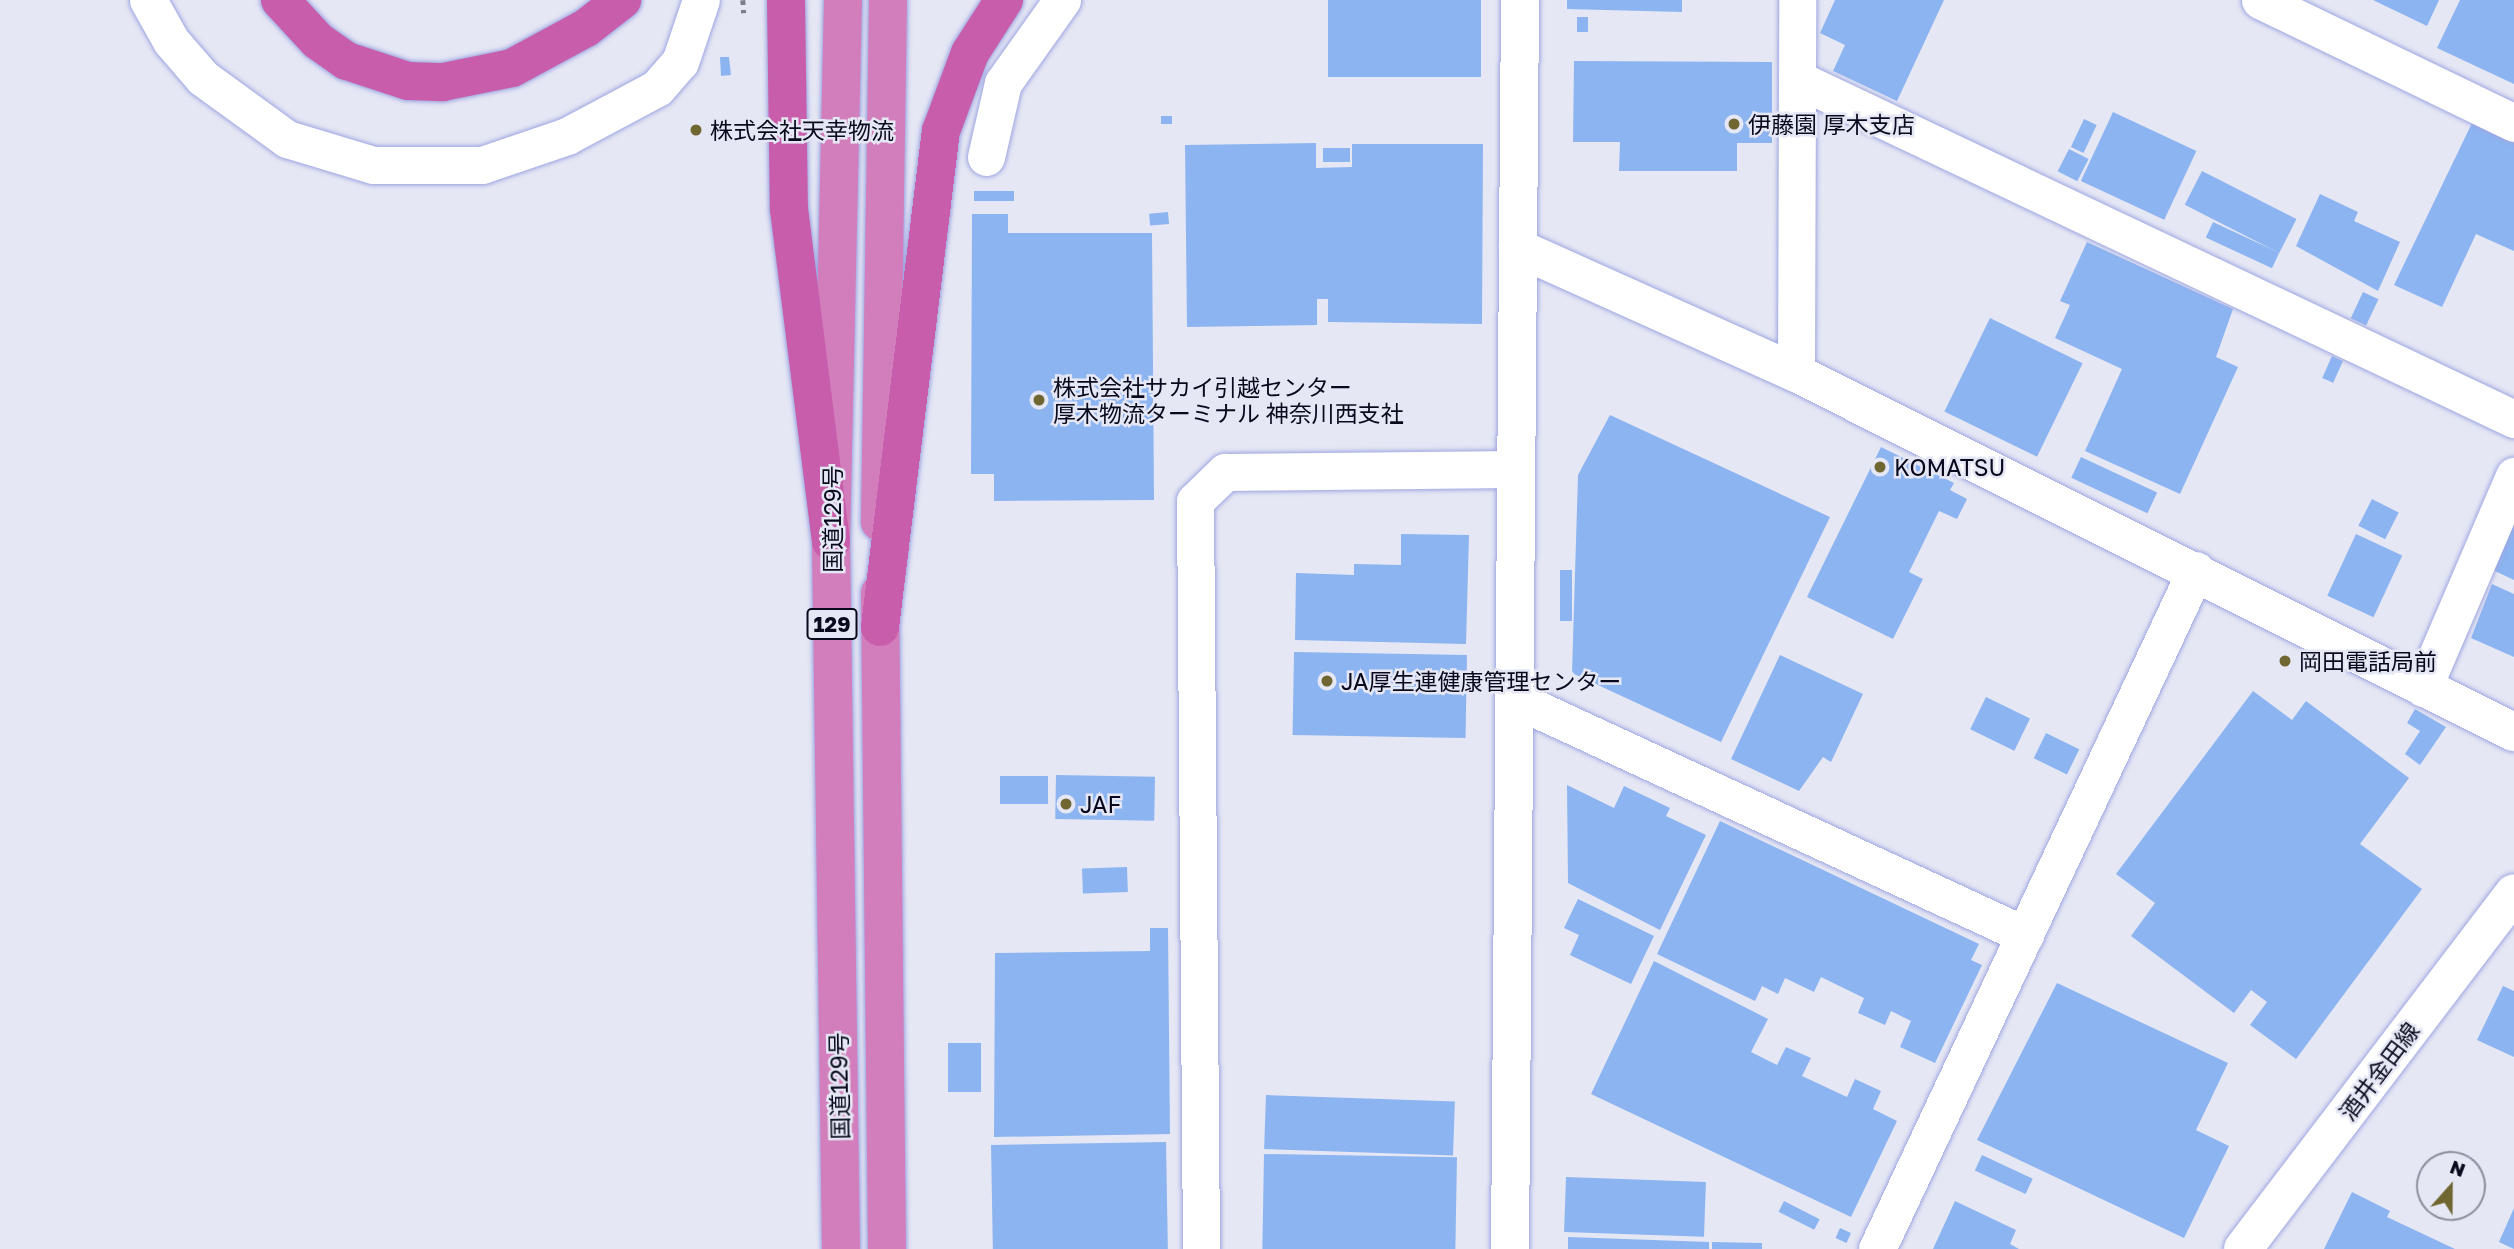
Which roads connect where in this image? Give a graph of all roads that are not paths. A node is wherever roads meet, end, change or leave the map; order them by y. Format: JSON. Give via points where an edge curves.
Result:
{"nodes":[{"id":1,"x":148,"y":0,"type":"edge"},
{"id":2,"x":280,"y":0,"type":"edge"},
{"id":3,"x":622,"y":0,"type":"edge"},
{"id":4,"x":701,"y":0,"type":"edge"},
{"id":5,"x":786,"y":0,"type":"edge"},
{"id":6,"x":843,"y":0,"type":"edge"},
{"id":7,"x":888,"y":0,"type":"edge"},
{"id":8,"x":1004,"y":0,"type":"edge"},
{"id":9,"x":1062,"y":0,"type":"edge"},
{"id":10,"x":1520,"y":0,"type":"edge"},
{"id":11,"x":1797,"y":0,"type":"edge"},
{"id":12,"x":2260,"y":0,"type":"edge"},
{"id":13,"x":1797,"y":79,"type":"junction"},
{"id":14,"x":2514,"y":123,"type":"edge"},
{"id":15,"x":986,"y":157,"type":"dead end"},
{"id":16,"x":1518,"y":248,"type":"junction"},
{"id":17,"x":1796,"y":373,"type":"junction"},
{"id":18,"x":2514,"y":419,"type":"edge"},
{"id":19,"x":1513,"y":469,"type":"junction"},
{"id":20,"x":2514,"y":476,"type":"edge"},
{"id":21,"x":831,"y":541,"type":"junction"},
{"id":22,"x":2196,"y":570,"type":"junction"},
{"id":23,"x":880,"y":627,"type":"junction"},
{"id":24,"x":2423,"y":688,"type":"junction"},
{"id":25,"x":1515,"y":699,"type":"junction"},
{"id":26,"x":2514,"y":732,"type":"edge"},
{"id":27,"x":2514,"y":893,"type":"edge"},
{"id":28,"x":2025,"y":935,"type":"junction"},
{"id":29,"x":841,"y":1249,"type":"edge"},
{"id":30,"x":887,"y":1249,"type":"edge"},
{"id":31,"x":1201,"y":1249,"type":"edge"},
{"id":32,"x":1510,"y":1249,"type":"edge"},
{"id":33,"x":1877,"y":1249,"type":"edge"},
{"id":34,"x":2244,"y":1249,"type":"edge"}],
"edges":[{"from":1,"to":4,"type":"street","via":[[171,41],[204,78],[287,139],[348,160],[482,166],[567,136],[657,88],[680,62]]},
{"from":2,"to":3,"type":"highway","via":[[318,41],[347,61],[408,81],[443,82],[512,68],[586,28]]},
{"from":5,"to":21,"type":"highway","via":[[789,209]]},
{"from":6,"to":21,"type":"highway","name":"国道129号","number":"129"},
{"from":7,"to":23,"type":"highway","name":"国道129号","number":"129"},
{"from":8,"to":23,"type":"highway","via":[[970,53],[941,131],[912,409]]},
{"from":9,"to":15,"type":"street","via":[[1003,83]]},
{"from":10,"to":16,"type":"street"},
{"from":11,"to":13,"type":"street"},
{"from":12,"to":14,"type":"street"},
{"from":13,"to":17,"type":"street"},
{"from":13,"to":18,"type":"street"},
{"from":16,"to":17,"type":"street"},
{"from":16,"to":19,"type":"street"},
{"from":17,"to":22,"type":"street"},
{"from":19,"to":25,"type":"street"},
{"from":19,"to":31,"type":"street","via":[[1225,472],[1195,501]]},
{"from":20,"to":24,"type":"street"},
{"from":21,"to":29,"type":"highway","name":"国道129号","number":"129"},
{"from":22,"to":24,"type":"street"},
{"from":22,"to":28,"type":"street"},
{"from":23,"to":30,"type":"highway","name":"国道129号","number":"129"},
{"from":24,"to":26,"type":"street"},
{"from":25,"to":28,"type":"street"},
{"from":25,"to":32,"type":"street"},
{"from":27,"to":34,"type":"street","name":"酒井金田線"},
{"from":28,"to":33,"type":"street"}]}
